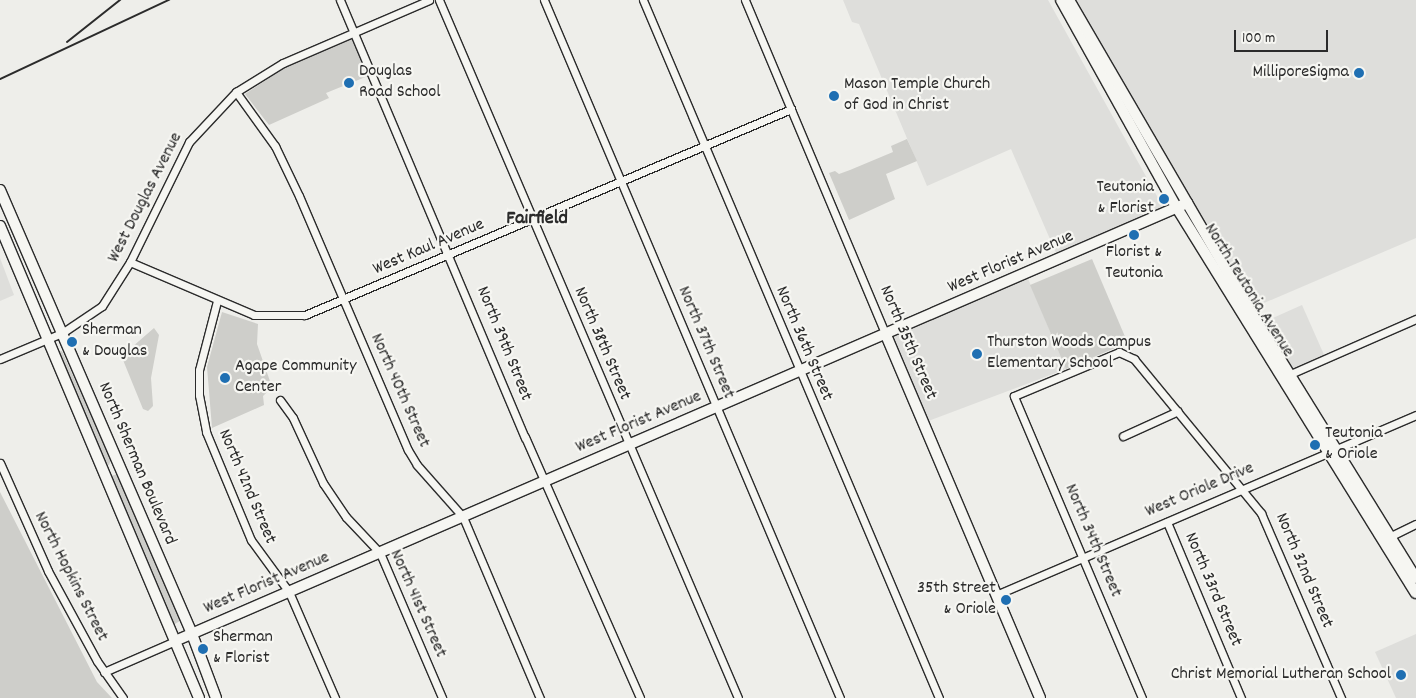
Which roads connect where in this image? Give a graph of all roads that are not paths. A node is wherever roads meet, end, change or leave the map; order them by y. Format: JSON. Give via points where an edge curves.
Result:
{"nodes":[{"id":1,"x":340,"y":0,"type":"edge"},
{"id":2,"x":429,"y":0,"type":"edge"},
{"id":3,"x":439,"y":0,"type":"edge"},
{"id":4,"x":544,"y":0,"type":"edge"},
{"id":5,"x":643,"y":0,"type":"edge"},
{"id":6,"x":745,"y":0,"type":"edge"},
{"id":7,"x":1060,"y":0,"type":"edge"},
{"id":8,"x":1070,"y":0,"type":"edge"},
{"id":9,"x":355,"y":32,"type":"junction"},
{"id":10,"x":236,"y":92,"type":"junction"},
{"id":11,"x":791,"y":109,"type":"junction"},
{"id":12,"x":703,"y":146,"type":"junction"},
{"id":13,"x":620,"y":182,"type":"junction"},
{"id":14,"x":0,"y":190,"type":"edge"},
{"id":15,"x":1182,"y":205,"type":"junction"},
{"id":16,"x":532,"y":219,"type":"junction"},
{"id":17,"x":0,"y":226,"type":"edge"},
{"id":18,"x":450,"y":255,"type":"junction"},
{"id":19,"x":130,"y":262,"type":"junction"},
{"id":20,"x":217,"y":301,"type":"junction"},
{"id":21,"x":342,"y":302,"type":"junction"},
{"id":22,"x":1416,"y":320,"type":"edge"},
{"id":23,"x":62,"y":333,"type":"junction"},
{"id":24,"x":886,"y":334,"type":"junction"},
{"id":25,"x":47,"y":340,"type":"junction"},
{"id":26,"x":0,"y":359,"type":"edge"},
{"id":27,"x":798,"y":372,"type":"junction"},
{"id":28,"x":1286,"y":376,"type":"junction"},
{"id":29,"x":1014,"y":396,"type":"joint"},
{"id":30,"x":280,"y":400,"type":"dead end"},
{"id":31,"x":716,"y":407,"type":"junction"},
{"id":32,"x":1178,"y":411,"type":"junction"},
{"id":33,"x":1416,"y":415,"type":"edge"},
{"id":34,"x":1123,"y":436,"type":"dead end"},
{"id":35,"x":630,"y":445,"type":"junction"},
{"id":36,"x":1333,"y":451,"type":"junction"},
{"id":37,"x":0,"y":463,"type":"edge"},
{"id":38,"x":547,"y":481,"type":"junction"},
{"id":39,"x":1242,"y":489,"type":"junction"},
{"id":40,"x":463,"y":517,"type":"junction"},
{"id":41,"x":1166,"y":522,"type":"junction"},
{"id":42,"x":1416,"y":524,"type":"edge"},
{"id":43,"x":1386,"y":538,"type":"junction"},
{"id":44,"x":380,"y":553,"type":"junction"},
{"id":45,"x":1083,"y":558,"type":"junction"},
{"id":46,"x":1416,"y":578,"type":"edge"},
{"id":47,"x":289,"y":592,"type":"junction"},
{"id":48,"x":1416,"y":593,"type":"edge"},
{"id":49,"x":996,"y":595,"type":"junction"},
{"id":50,"x":192,"y":634,"type":"junction"},
{"id":51,"x":175,"y":641,"type":"junction"},
{"id":52,"x":104,"y":672,"type":"junction"},
{"id":53,"x":123,"y":698,"type":"edge"},
{"id":54,"x":198,"y":698,"type":"edge"},
{"id":55,"x":216,"y":698,"type":"edge"},
{"id":56,"x":335,"y":698,"type":"edge"},
{"id":57,"x":442,"y":698,"type":"edge"},
{"id":58,"x":540,"y":698,"type":"edge"},
{"id":59,"x":640,"y":698,"type":"edge"},
{"id":60,"x":738,"y":698,"type":"edge"},
{"id":61,"x":840,"y":698,"type":"edge"},
{"id":62,"x":939,"y":698,"type":"edge"},
{"id":63,"x":1040,"y":698,"type":"edge"},
{"id":64,"x":1142,"y":698,"type":"edge"},
{"id":65,"x":1241,"y":698,"type":"edge"},
{"id":66,"x":1341,"y":698,"type":"edge"}],
"edges":[{"from":1,"to":9,"type":"street","name":"North 39th Street"},
{"from":2,"to":9,"type":"street","name":"West Douglas Avenue"},
{"from":3,"to":16,"type":"street","name":"North 38th Street"},
{"from":4,"to":13,"type":"street","name":"North 37th Street"},
{"from":5,"to":12,"type":"street","name":"North 36th Street"},
{"from":6,"to":11,"type":"street","name":"North 35th Street"},
{"from":7,"to":15,"type":"main road","name":"North Teutonia Avenue"},
{"from":8,"to":15,"type":"main road","name":"North Teutonia Avenue"},
{"from":9,"to":10,"type":"street","name":"West Douglas Avenue","via":[[283,63]]},
{"from":9,"to":18,"type":"street","name":"North 39th Street"},
{"from":10,"to":19,"type":"street","name":"West Douglas Avenue","via":[[189,142]]},
{"from":10,"to":21,"type":"street","name":"North 40th Street","via":[[275,146]]},
{"from":11,"to":12,"type":"street","name":"West Kaul Avenue"},
{"from":11,"to":24,"type":"street","name":"North 35th Street"},
{"from":12,"to":13,"type":"street","name":"West Kaul Avenue"},
{"from":12,"to":27,"type":"street","name":"North 36th Street"},
{"from":13,"to":16,"type":"street","name":"West Kaul Avenue"},
{"from":13,"to":31,"type":"street","name":"North 37th Street"},
{"from":14,"to":23,"type":"main road","name":"North Sherman Boulevard"},
{"from":15,"to":24,"type":"main road","name":"West Florist Avenue"},
{"from":15,"to":28,"type":"main road","name":"North Teutonia Avenue"},
{"from":16,"to":18,"type":"street","name":"West Kaul Avenue"},
{"from":16,"to":35,"type":"street","name":"North 38th Street"},
{"from":17,"to":25,"type":"main road","name":"North Sherman Boulevard"},
{"from":18,"to":21,"type":"street","name":"West Kaul Avenue"},
{"from":18,"to":38,"type":"street","name":"North 39th Street","via":[[525,438]]},
{"from":19,"to":20,"type":"street","name":"West Kaul Avenue"},
{"from":19,"to":23,"type":"street","name":"West Douglas Avenue","via":[[102,306]]},
{"from":20,"to":21,"type":"street","name":"West Kaul Avenue","via":[[254,315],[283,318],[305,315]]},
{"from":20,"to":47,"type":"street","name":"North 42nd Street","via":[[199,370],[199,394],[206,432],[251,540]]},
{"from":21,"to":40,"type":"street","name":"North 40th Street","via":[[408,450],[417,465]]},
{"from":22,"to":28,"type":"street"},
{"from":23,"to":25,"type":"street","name":"West Douglas Avenue"},
{"from":23,"to":50,"type":"main road","name":"North Sherman Boulevard"},
{"from":24,"to":27,"type":"main road","name":"West Florist Avenue"},
{"from":24,"to":49,"type":"main road","name":"North 35th Street"},
{"from":25,"to":26,"type":"street","name":"West Douglas Avenue"},
{"from":25,"to":51,"type":"main road","name":"North Sherman Boulevard"},
{"from":27,"to":31,"type":"main road","name":"West Florist Avenue"},
{"from":27,"to":62,"type":"street","name":"North 36th Street"},
{"from":28,"to":36,"type":"main road","name":"North Teutonia Avenue"},
{"from":29,"to":32,"type":"street","name":"North 32nd Street","via":[[1113,352],[1124,352],[1134,359]]},
{"from":29,"to":45,"type":"street","name":"North 34th Street"},
{"from":30,"to":44,"type":"street","name":"North 41st Street","via":[[293,418],[323,483],[346,517]]},
{"from":31,"to":35,"type":"main road","name":"West Florist Avenue"},
{"from":31,"to":61,"type":"street","name":"North 37th Street"},
{"from":32,"to":34,"type":"street"},
{"from":32,"to":39,"type":"street","name":"North 32nd Street"},
{"from":33,"to":36,"type":"street","name":"West Oriole Drive"},
{"from":35,"to":38,"type":"main road","name":"West Florist Avenue"},
{"from":35,"to":60,"type":"street","name":"North 38th Street"},
{"from":36,"to":39,"type":"street","name":"West Oriole Drive"},
{"from":36,"to":43,"type":"main road","name":"North Teutonia Avenue"},
{"from":37,"to":52,"type":"street","name":"North Hopkins Street","via":[[40,554]]},
{"from":38,"to":40,"type":"main road","name":"West Florist Avenue"},
{"from":38,"to":59,"type":"street","name":"North 39th Street"},
{"from":39,"to":41,"type":"street","name":"West Oriole Drive"},
{"from":39,"to":66,"type":"street","name":"North 32nd Street","via":[[1265,519]]},
{"from":40,"to":44,"type":"main road","name":"West Florist Avenue"},
{"from":40,"to":58,"type":"street","name":"North 40th Street"},
{"from":41,"to":45,"type":"street","name":"West Oriole Drive"},
{"from":41,"to":65,"type":"street","name":"North 33rd Street"},
{"from":42,"to":43,"type":"street"},
{"from":43,"to":46,"type":"main road","name":"North Teutonia Avenue"},
{"from":43,"to":48,"type":"main road","name":"North Teutonia Avenue"},
{"from":44,"to":47,"type":"main road","name":"West Florist Avenue"},
{"from":44,"to":57,"type":"street","name":"North 41st Street"},
{"from":45,"to":49,"type":"street","name":"West Oriole Drive"},
{"from":45,"to":64,"type":"street","name":"North 34th Street"},
{"from":47,"to":50,"type":"main road","name":"West Florist Avenue"},
{"from":47,"to":56,"type":"street","name":"North 42nd Street"},
{"from":49,"to":63,"type":"main road","name":"North 35th Street"},
{"from":50,"to":51,"type":"main road","name":"West Florist Avenue"},
{"from":50,"to":55,"type":"main road","name":"North Sherman Boulevard"},
{"from":51,"to":52,"type":"street","name":"West Florist Avenue"},
{"from":51,"to":54,"type":"main road","name":"North Sherman Boulevard"},
{"from":52,"to":53,"type":"street","name":"North Hopkins Street"}]}
